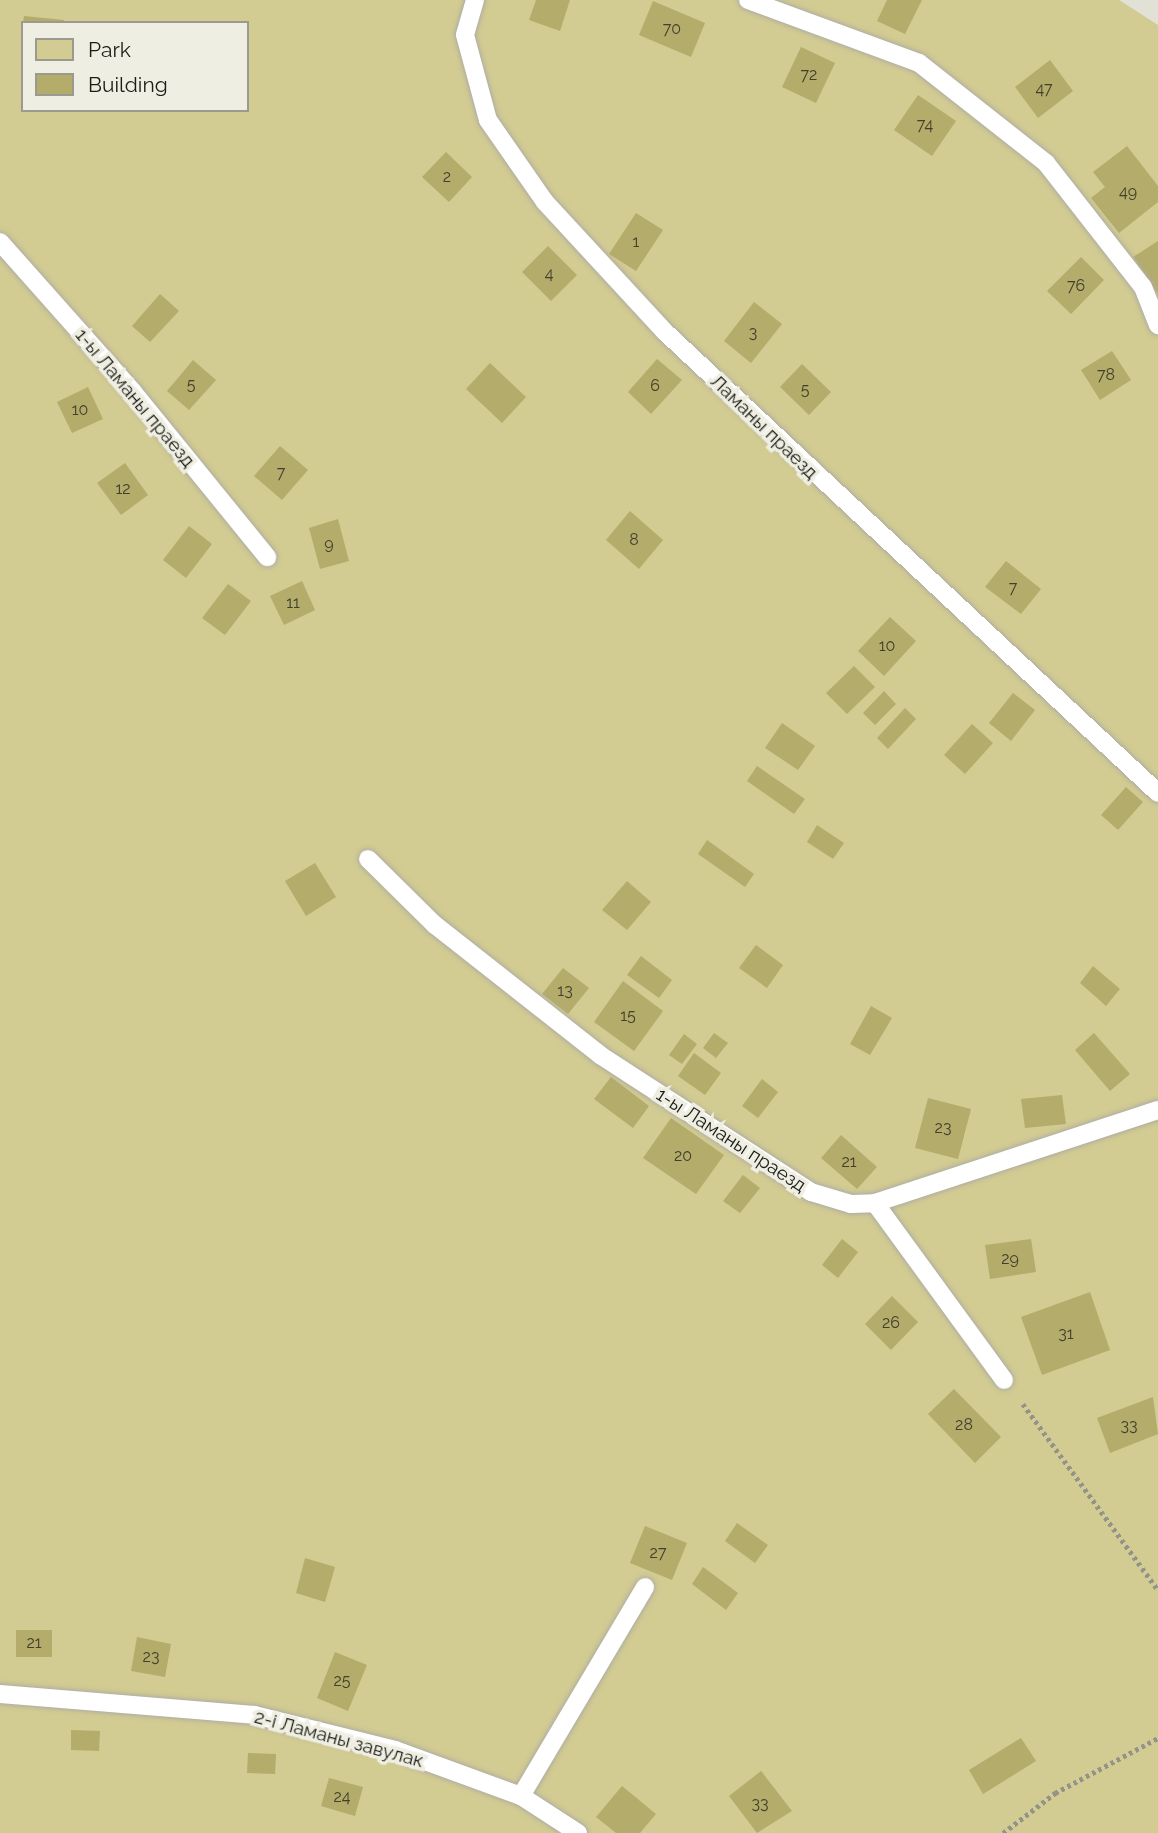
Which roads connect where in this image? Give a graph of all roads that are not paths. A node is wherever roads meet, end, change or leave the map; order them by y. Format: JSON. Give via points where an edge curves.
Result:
{"nodes":[{"id":1,"x":475,"y":0,"type":"edge"},
{"id":2,"x":748,"y":0,"type":"edge"},
{"id":3,"x":0,"y":242,"type":"edge"},
{"id":4,"x":1158,"y":325,"type":"edge"},
{"id":5,"x":267,"y":557,"type":"dead end"},
{"id":6,"x":1158,"y":793,"type":"edge"},
{"id":7,"x":368,"y":859,"type":"dead end"},
{"id":8,"x":1158,"y":1110,"type":"edge"},
{"id":9,"x":875,"y":1203,"type":"junction"},
{"id":10,"x":1004,"y":1380,"type":"road end"},
{"id":11,"x":645,"y":1587,"type":"dead end"},
{"id":12,"x":0,"y":1694,"type":"edge"},
{"id":13,"x":521,"y":1796,"type":"junction"},
{"id":14,"x":578,"y":1833,"type":"edge"}],
"edges":[{"from":1,"to":6,"type":"lane","name":"Ламаны праезд","via":[[465,35],[488,120],[545,202],[674,341]]},
{"from":2,"to":4,"type":"lane","via":[[919,64],[1046,163],[1143,287]]},
{"from":3,"to":5,"type":"lane","name":"1-ы Ламаны праезд","via":[[133,392]]},
{"from":7,"to":9,"type":"lane","name":"1-ы Ламаны праезд","via":[[435,925],[600,1055],[811,1192],[851,1204]]},
{"from":8,"to":9,"type":"lane","name":"1-ы Ламаны праезд"},
{"from":9,"to":10,"type":"lane"},
{"from":11,"to":13,"type":"lane"},
{"from":12,"to":13,"type":"lane","name":"2-і Ламаны завулак","via":[[254,1715],[396,1750]]},
{"from":13,"to":14,"type":"lane","name":"2-і Ламаны завулак"}]}
